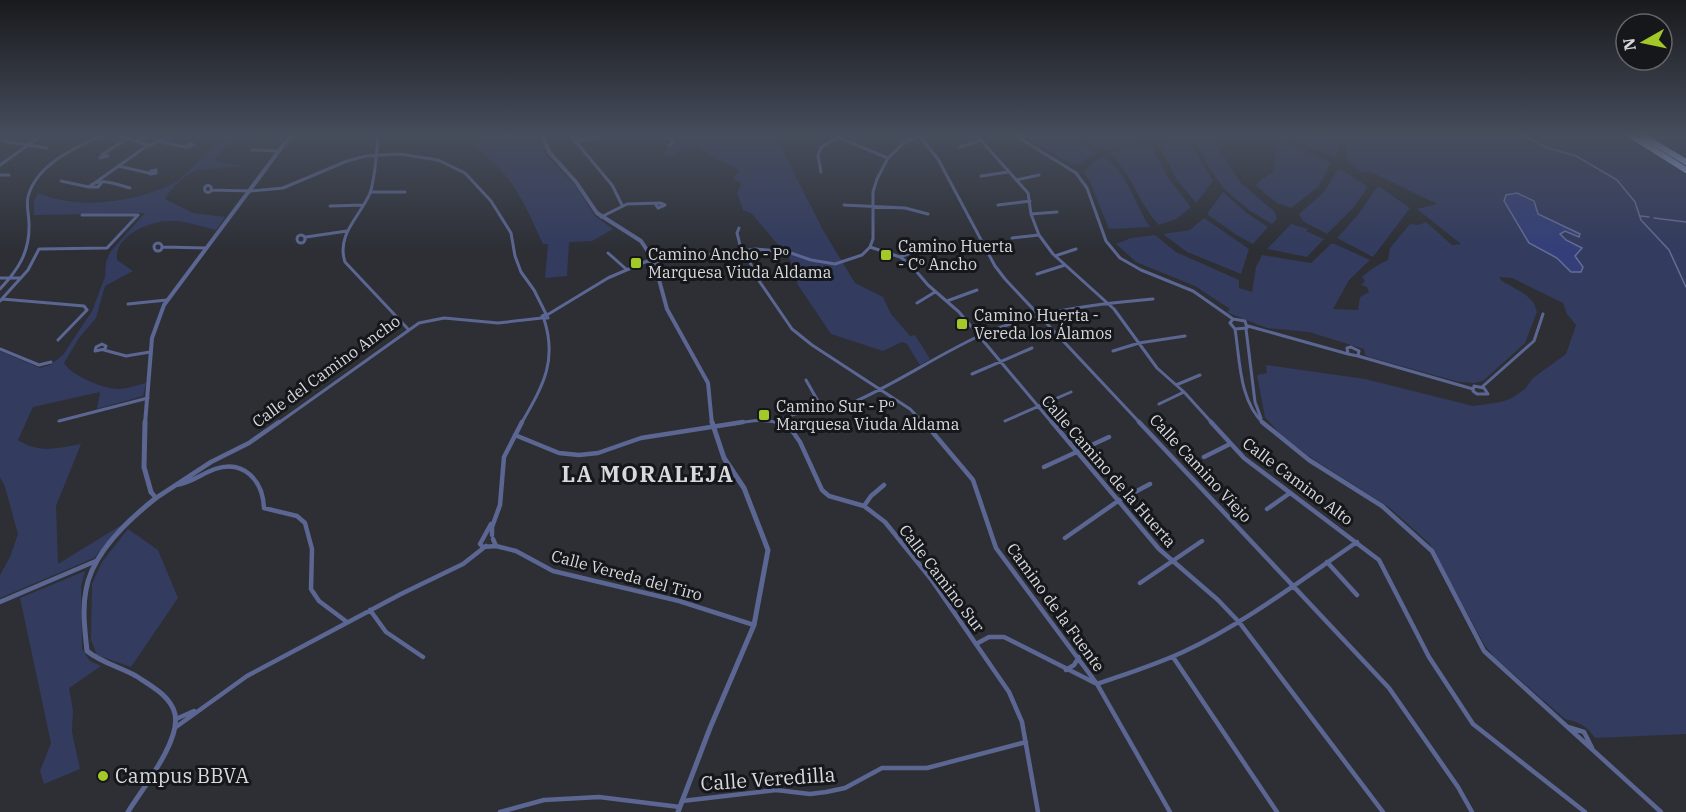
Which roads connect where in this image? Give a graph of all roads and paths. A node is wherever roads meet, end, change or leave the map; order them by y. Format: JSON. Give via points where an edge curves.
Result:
{"nodes":[{"id":1,"x":43,"y":174,"type":"edge"},
{"id":2,"x":107,"y":174,"type":"edge"},
{"id":3,"x":263,"y":174,"type":"edge"},
{"id":4,"x":319,"y":174,"type":"edge"},
{"id":5,"x":373,"y":174,"type":"edge"},
{"id":6,"x":466,"y":174,"type":"edge"},
{"id":7,"x":569,"y":174,"type":"edge"},
{"id":8,"x":602,"y":174,"type":"edge"},
{"id":9,"x":880,"y":174,"type":"edge"},
{"id":10,"x":947,"y":174,"type":"edge"},
{"id":11,"x":995,"y":174,"type":"edge"},
{"id":12,"x":1010,"y":174,"type":"edge"},
{"id":13,"x":1077,"y":174,"type":"edge"},
{"id":14,"x":0,"y":175,"type":"edge"},
{"id":15,"x":9,"y":175,"type":"dead end"},
{"id":16,"x":1039,"y":175,"type":"dead end"},
{"id":17,"x":981,"y":176,"type":"dead end"},
{"id":18,"x":1016,"y":180,"type":"junction"},
{"id":19,"x":61,"y":181,"type":"dead end"},
{"id":20,"x":96,"y":182,"type":"junction"},
{"id":21,"x":102,"y":182,"type":"junction"},
{"id":22,"x":89,"y":187,"type":"junction"},
{"id":23,"x":130,"y":188,"type":"dead end"},
{"id":24,"x":211,"y":190,"type":"dead end"},
{"id":25,"x":250,"y":191,"type":"junction"},
{"id":26,"x":370,"y":192,"type":"junction"},
{"id":27,"x":405,"y":192,"type":"dead end"},
{"id":28,"x":1030,"y":201,"type":"junction"},
{"id":29,"x":998,"y":204,"type":"dead end"},
{"id":30,"x":363,"y":205,"type":"junction"},
{"id":31,"x":622,"y":205,"type":"junction"},
{"id":32,"x":656,"y":205,"type":"dead end"},
{"id":33,"x":844,"y":205,"type":"dead end"},
{"id":34,"x":330,"y":206,"type":"dead end"},
{"id":35,"x":872,"y":208,"type":"junction"},
{"id":36,"x":1057,"y":212,"type":"dead end"},
{"id":37,"x":928,"y":214,"type":"dead end"},
{"id":38,"x":1031,"y":214,"type":"junction"},
{"id":39,"x":81,"y":215,"type":"dead end"},
{"id":40,"x":601,"y":217,"type":"junction"},
{"id":41,"x":739,"y":228,"type":"dead end"},
{"id":42,"x":347,"y":231,"type":"junction"},
{"id":43,"x":1039,"y":235,"type":"junction"},
{"id":44,"x":306,"y":237,"type":"dead end"},
{"id":45,"x":1012,"y":238,"type":"dead end"},
{"id":46,"x":951,"y":246,"type":"dead end"},
{"id":47,"x":870,"y":247,"type":"junction"},
{"id":48,"x":163,"y":248,"type":"dead end"},
{"id":49,"x":206,"y":248,"type":"junction"},
{"id":50,"x":743,"y":249,"type":"junction"},
{"id":51,"x":1076,"y":249,"type":"dead end"},
{"id":52,"x":608,"y":253,"type":"dead end"},
{"id":53,"x":1055,"y":256,"type":"junction"},
{"id":54,"x":900,"y":257,"type":"junction"},
{"id":55,"x":654,"y":262,"type":"junction"},
{"id":56,"x":1065,"y":265,"type":"junction"},
{"id":57,"x":626,"y":269,"type":"junction"},
{"id":58,"x":1037,"y":274,"type":"dead end"},
{"id":59,"x":0,"y":278,"type":"edge"},
{"id":60,"x":12,"y":278,"type":"junction"},
{"id":61,"x":22,"y":278,"type":"junction"},
{"id":62,"x":0,"y":289,"type":"edge"},
{"id":63,"x":977,"y":290,"type":"dead end"},
{"id":64,"x":935,"y":292,"type":"junction"},
{"id":65,"x":1153,"y":299,"type":"dead end"},
{"id":66,"x":1,"y":300,"type":"edge"},
{"id":67,"x":167,"y":300,"type":"junction"},
{"id":68,"x":947,"y":301,"type":"junction"},
{"id":69,"x":1107,"y":302,"type":"junction"},
{"id":70,"x":917,"y":303,"type":"dead end"},
{"id":71,"x":128,"y":304,"type":"dead end"},
{"id":72,"x":1543,"y":314,"type":"dead end"},
{"id":73,"x":1041,"y":316,"type":"junction"},
{"id":74,"x":545,"y":317,"type":"junction"},
{"id":75,"x":1233,"y":319,"type":"junction"},
{"id":76,"x":1247,"y":328,"type":"junction"},
{"id":77,"x":408,"y":329,"type":"junction"},
{"id":78,"x":1235,"y":329,"type":"junction"},
{"id":79,"x":979,"y":336,"type":"junction"},
{"id":80,"x":1185,"y":336,"type":"dead end"},
{"id":81,"x":58,"y":340,"type":"dead end"},
{"id":82,"x":1139,"y":343,"type":"junction"},
{"id":83,"x":1032,"y":348,"type":"dead end"},
{"id":84,"x":1347,"y":348,"type":"junction"},
{"id":85,"x":0,"y":349,"type":"edge"},
{"id":86,"x":104,"y":350,"type":"dead end"},
{"id":87,"x":1335,"y":350,"type":"junction"},
{"id":88,"x":1113,"y":351,"type":"dead end"},
{"id":89,"x":150,"y":352,"type":"junction"},
{"id":90,"x":1348,"y":354,"type":"junction"},
{"id":91,"x":1359,"y":355,"type":"junction"},
{"id":92,"x":51,"y":362,"type":"dead end"},
{"id":93,"x":1000,"y":363,"type":"junction"},
{"id":94,"x":972,"y":374,"type":"dead end"},
{"id":95,"x":1200,"y":375,"type":"dead end"},
{"id":96,"x":806,"y":380,"type":"dead end"},
{"id":97,"x":1176,"y":385,"type":"junction"},
{"id":98,"x":1482,"y":387,"type":"junction"},
{"id":99,"x":1473,"y":389,"type":"junction"},
{"id":100,"x":878,"y":390,"type":"junction"},
{"id":101,"x":1071,"y":392,"type":"dead end"},
{"id":102,"x":1185,"y":392,"type":"junction"},
{"id":103,"x":148,"y":398,"type":"junction"},
{"id":104,"x":1159,"y":404,"type":"dead end"},
{"id":105,"x":1037,"y":406,"type":"junction"},
{"id":106,"x":823,"y":410,"type":"junction"},
{"id":107,"x":59,"y":421,"type":"dead end"},
{"id":108,"x":779,"y":421,"type":"junction"},
{"id":109,"x":1005,"y":421,"type":"dead end"},
{"id":110,"x":712,"y":426,"type":"junction"},
{"id":111,"x":1267,"y":426,"type":"junction"},
{"id":112,"x":515,"y":435,"type":"junction"},
{"id":113,"x":1108,"y":437,"type":"dead end"},
{"id":114,"x":1230,"y":444,"type":"junction"},
{"id":115,"x":1075,"y":451,"type":"junction"},
{"id":116,"x":1204,"y":457,"type":"dead end"},
{"id":117,"x":1044,"y":467,"type":"dead end"},
{"id":118,"x":1150,"y":484,"type":"dead end"},
{"id":119,"x":175,"y":485,"type":"junction"},
{"id":120,"x":884,"y":485,"type":"dead end"},
{"id":121,"x":151,"y":492,"type":"joint"},
{"id":122,"x":1290,"y":493,"type":"junction"},
{"id":123,"x":153,"y":500,"type":"junction"},
{"id":124,"x":1118,"y":501,"type":"junction"},
{"id":125,"x":864,"y":506,"type":"junction"},
{"id":126,"x":1267,"y":508,"type":"dead end"},
{"id":127,"x":494,"y":521,"type":"junction"},
{"id":128,"x":484,"y":536,"type":"junction"},
{"id":129,"x":492,"y":537,"type":"junction"},
{"id":130,"x":1065,"y":538,"type":"dead end"},
{"id":131,"x":1202,"y":541,"type":"dead end"},
{"id":132,"x":1357,"y":542,"type":"junction"},
{"id":133,"x":480,"y":544,"type":"junction"},
{"id":134,"x":487,"y":546,"type":"junction"},
{"id":135,"x":496,"y":546,"type":"junction"},
{"id":136,"x":475,"y":555,"type":"junction"},
{"id":137,"x":99,"y":561,"type":"junction"},
{"id":138,"x":1174,"y":562,"type":"junction"},
{"id":139,"x":1327,"y":562,"type":"junction"},
{"id":140,"x":94,"y":567,"type":"junction"},
{"id":141,"x":80,"y":568,"type":"junction"},
{"id":142,"x":1140,"y":583,"type":"dead end"},
{"id":143,"x":1294,"y":585,"type":"junction"},
{"id":144,"x":1357,"y":595,"type":"dead end"},
{"id":145,"x":0,"y":602,"type":"edge"},
{"id":146,"x":370,"y":610,"type":"junction"},
{"id":147,"x":347,"y":622,"type":"junction"},
{"id":148,"x":1239,"y":622,"type":"junction"},
{"id":149,"x":754,"y":625,"type":"junction"},
{"id":150,"x":976,"y":644,"type":"junction"},
{"id":151,"x":423,"y":657,"type":"dead end"},
{"id":152,"x":1079,"y":657,"type":"junction"},
{"id":153,"x":1173,"y":657,"type":"junction"},
{"id":154,"x":1066,"y":670,"type":"junction"},
{"id":155,"x":1097,"y":684,"type":"junction"},
{"id":156,"x":202,"y":706,"type":"junction"},
{"id":157,"x":176,"y":719,"type":"junction"},
{"id":158,"x":176,"y":727,"type":"junction"},
{"id":159,"x":1026,"y":742,"type":"junction"},
{"id":160,"x":680,"y":807,"type":"edge"},
{"id":161,"x":128,"y":812,"type":"edge"},
{"id":162,"x":500,"y":812,"type":"edge"},
{"id":163,"x":1038,"y":812,"type":"edge"},
{"id":164,"x":1170,"y":812,"type":"edge"},
{"id":165,"x":1277,"y":812,"type":"edge"},
{"id":166,"x":1383,"y":812,"type":"edge"},
{"id":167,"x":1472,"y":812,"type":"edge"},
{"id":168,"x":1585,"y":812,"type":"edge"},
{"id":169,"x":1661,"y":812,"type":"edge"}],
"edges":[{"from":1,"to":60,"type":"street","via":[[32,186],[27,202],[30,237],[26,255]]},
{"from":2,"to":20,"type":"street"},
{"from":3,"to":25,"type":"street"},
{"from":4,"to":25,"type":"street","via":[[283,188]]},
{"from":5,"to":26,"type":"street"},
{"from":6,"to":74,"type":"street","via":[[507,226],[521,272]]},
{"from":7,"to":40,"type":"street"},
{"from":8,"to":31,"type":"street"},
{"from":9,"to":35,"type":"street"},
{"from":10,"to":73,"type":"street","name":"Calle Camino Viejo","via":[[995,266]]},
{"from":11,"to":17,"type":"street"},
{"from":12,"to":18,"type":"street","name":"Calle Camino Alto"},
{"from":13,"to":75,"type":"street","via":[[1105,239],[1122,260],[1177,283]]},
{"from":14,"to":15,"type":"street"},
{"from":16,"to":18,"type":"street"},
{"from":18,"to":28,"type":"street","name":"Calle Camino Alto"},
{"from":19,"to":22,"type":"street"},
{"from":20,"to":21,"type":"street"},
{"from":20,"to":22,"type":"street"},
{"from":21,"to":22,"type":"street","via":[[98,187]]},
{"from":21,"to":23,"type":"street"},
{"from":24,"to":25,"type":"street"},
{"from":25,"to":49,"type":"street"},
{"from":26,"to":27,"type":"street"},
{"from":26,"to":30,"type":"street"},
{"from":28,"to":29,"type":"street"},
{"from":28,"to":38,"type":"street","name":"Calle Camino Alto"},
{"from":30,"to":34,"type":"street"},
{"from":30,"to":42,"type":"street"},
{"from":31,"to":32,"type":"street"},
{"from":31,"to":40,"type":"street"},
{"from":33,"to":35,"type":"street"},
{"from":35,"to":37,"type":"street","via":[[905,208]]},
{"from":35,"to":47,"type":"street","via":[[874,229]]},
{"from":36,"to":38,"type":"street"},
{"from":38,"to":43,"type":"street","name":"Calle Camino Alto"},
{"from":39,"to":61,"type":"street","via":[[138,215],[107,248],[39,249]]},
{"from":40,"to":55,"type":"street","via":[[640,241]]},
{"from":41,"to":50,"type":"street","name":"Camino de la Fuente"},
{"from":42,"to":44,"type":"street"},
{"from":42,"to":77,"type":"street","via":[[340,245],[345,262]]},
{"from":43,"to":45,"type":"street"},
{"from":43,"to":53,"type":"street","name":"Calle Camino Alto"},
{"from":46,"to":54,"type":"street","via":[[924,248]]},
{"from":47,"to":50,"type":"street","via":[[862,255],[835,264],[811,261],[788,252]]},
{"from":47,"to":54,"type":"street","name":"Calle Camino de la Huerta"},
{"from":48,"to":49,"type":"street"},
{"from":49,"to":67,"type":"street"},
{"from":50,"to":55,"type":"street"},
{"from":50,"to":100,"type":"street","name":"Camino de la Fuente","via":[[792,329]]},
{"from":51,"to":53,"type":"street"},
{"from":52,"to":57,"type":"street"},
{"from":53,"to":56,"type":"street","name":"Calle Camino Alto"},
{"from":54,"to":64,"type":"street","name":"Calle Camino de la Huerta"},
{"from":55,"to":57,"type":"street"},
{"from":55,"to":110,"type":"street","via":[[667,309],[708,382]]},
{"from":56,"to":58,"type":"street"},
{"from":56,"to":69,"type":"street","name":"Calle Camino Alto"},
{"from":57,"to":74,"type":"street","via":[[601,280]]},
{"from":59,"to":60,"type":"street"},
{"from":60,"to":61,"type":"street"},
{"from":60,"to":62,"type":"street"},
{"from":61,"to":66,"type":"street"},
{"from":63,"to":68,"type":"street"},
{"from":64,"to":68,"type":"street","name":"Calle Camino de la Huerta"},
{"from":64,"to":70,"type":"street"},
{"from":65,"to":69,"type":"street"},
{"from":66,"to":81,"type":"street","via":[[84,306],[87,310]]},
{"from":67,"to":71,"type":"street"},
{"from":67,"to":89,"type":"street"},
{"from":68,"to":79,"type":"street","name":"Calle Camino de la Huerta"},
{"from":69,"to":73,"type":"street"},
{"from":69,"to":82,"type":"street","name":"Calle Camino Alto"},
{"from":72,"to":98,"type":"street","via":[[1534,341]]},
{"from":73,"to":79,"type":"street"},
{"from":73,"to":143,"type":"street","name":"Calle Camino Viejo"},
{"from":74,"to":77,"type":"street","name":"Calle del Camino Ancho","via":[[491,323],[438,318]]},
{"from":74,"to":112,"type":"street","via":[[550,343],[546,374]]},
{"from":75,"to":76,"type":"street","via":[[1242,320]]},
{"from":75,"to":78,"type":"street","via":[[1231,325]]},
{"from":76,"to":78,"type":"street"},
{"from":76,"to":87,"type":"street"},
{"from":76,"to":111,"type":"street","via":[[1255,402]]},
{"from":77,"to":119,"type":"street","name":"Calle del Camino Ancho","via":[[249,443]]},
{"from":78,"to":111,"type":"street","via":[[1248,400]]},
{"from":79,"to":93,"type":"street","name":"Calle Camino de la Huerta"},
{"from":79,"to":100,"type":"street"},
{"from":80,"to":82,"type":"street"},
{"from":82,"to":88,"type":"street"},
{"from":82,"to":97,"type":"street","name":"Calle Camino Alto"},
{"from":83,"to":93,"type":"street"},
{"from":84,"to":87,"type":"street"},
{"from":84,"to":90,"type":"street"},
{"from":84,"to":91,"type":"street","via":[[1355,348]]},
{"from":85,"to":92,"type":"street","via":[[39,365]]},
{"from":86,"to":89,"type":"street","via":[[126,356]]},
{"from":87,"to":90,"type":"street"},
{"from":89,"to":103,"type":"street"},
{"from":90,"to":91,"type":"street"},
{"from":91,"to":99,"type":"street"},
{"from":93,"to":94,"type":"street"},
{"from":93,"to":105,"type":"street","name":"Calle Camino de la Huerta"},
{"from":95,"to":97,"type":"street"},
{"from":96,"to":106,"type":"street"},
{"from":97,"to":102,"type":"street","name":"Calle Camino Alto"},
{"from":98,"to":99,"type":"street"},
{"from":98,"to":99,"type":"street","via":[[1488,391],[1486,395]]},
{"from":100,"to":106,"type":"street","via":[[849,404]]},
{"from":100,"to":152,"type":"street","name":"Camino de la Fuente","via":[[910,409],[973,480],[996,548]]},
{"from":101,"to":105,"type":"street"},
{"from":102,"to":104,"type":"street"},
{"from":102,"to":114,"type":"street","name":"Calle Camino Alto"},
{"from":103,"to":107,"type":"street"},
{"from":103,"to":121,"type":"street","via":[[142,449]]},
{"from":105,"to":109,"type":"street"},
{"from":105,"to":115,"type":"street","name":"Calle Camino de la Huerta"},
{"from":106,"to":108,"type":"street","via":[[790,415]]},
{"from":108,"to":110,"type":"street","via":[[765,419]]},
{"from":108,"to":125,"type":"street","name":"Calle Camino Sur","via":[[796,434],[825,494]]},
{"from":110,"to":112,"type":"street","via":[[641,438],[598,453],[579,455],[559,453]]},
{"from":110,"to":149,"type":"street","via":[[766,541],[767,558]]},
{"from":111,"to":169,"type":"street","via":[[1309,460],[1382,506],[1432,551],[1484,651],[1568,727],[1586,732],[1592,749]]},
{"from":112,"to":127,"type":"street","via":[[502,463],[500,506]]},
{"from":113,"to":115,"type":"street"},
{"from":114,"to":116,"type":"street"},
{"from":114,"to":122,"type":"street","name":"Calle Camino Alto"},
{"from":115,"to":117,"type":"street"},
{"from":115,"to":124,"type":"street","name":"Calle Camino de la Huerta"},
{"from":118,"to":124,"type":"street"},
{"from":119,"to":123,"type":"street","name":"Calle del Camino Ancho"},
{"from":119,"to":147,"type":"street","via":[[185,485],[225,466],[254,475],[261,486],[264,508],[297,516],[305,523],[312,549],[311,589],[319,601]]},
{"from":120,"to":125,"type":"street"},
{"from":121,"to":123,"type":"street"},
{"from":122,"to":126,"type":"street"},
{"from":122,"to":132,"type":"street","name":"Calle Camino Alto"},
{"from":123,"to":137,"type":"street","via":[[132,519]]},
{"from":124,"to":130,"type":"street"},
{"from":124,"to":138,"type":"street","name":"Calle Camino de la Huerta"},
{"from":125,"to":150,"type":"street","name":"Calle Camino Sur","via":[[880,517],[910,552]]},
{"from":127,"to":128,"type":"street"},
{"from":127,"to":129,"type":"street"},
{"from":128,"to":129,"type":"street"},
{"from":128,"to":133,"type":"street"},
{"from":129,"to":134,"type":"street"},
{"from":129,"to":135,"type":"street"},
{"from":131,"to":138,"type":"street"},
{"from":132,"to":139,"type":"street"},
{"from":132,"to":168,"type":"street","name":"Calle Camino Alto","via":[[1378,560],[1428,657],[1473,724]]},
{"from":133,"to":134,"type":"street","name":"Calle Vereda del Tiro"},
{"from":133,"to":136,"type":"street"},
{"from":134,"to":135,"type":"street","name":"Calle Vereda del Tiro"},
{"from":134,"to":136,"type":"street"},
{"from":135,"to":149,"type":"street","name":"Calle Vereda del Tiro","via":[[516,551],[553,571],[679,601]]},
{"from":136,"to":146,"type":"street"},
{"from":137,"to":140,"type":"street"},
{"from":137,"to":141,"type":"street"},
{"from":138,"to":142,"type":"street"},
{"from":138,"to":148,"type":"street","name":"Calle Camino de la Huerta"},
{"from":139,"to":143,"type":"street"},
{"from":139,"to":144,"type":"street"},
{"from":140,"to":141,"type":"street"},
{"from":140,"to":157,"type":"street","via":[[86,591],[87,651],[152,686],[171,706]]},
{"from":141,"to":145,"type":"street"},
{"from":143,"to":148,"type":"street"},
{"from":143,"to":167,"type":"street","name":"Calle Camino Viejo","via":[[1389,688]]},
{"from":146,"to":147,"type":"street"},
{"from":146,"to":151,"type":"street","via":[[382,630]]},
{"from":147,"to":156,"type":"street","via":[[247,676]]},
{"from":148,"to":153,"type":"street"},
{"from":148,"to":166,"type":"street","name":"Calle Camino de la Huerta"},
{"from":149,"to":160,"type":"street"},
{"from":150,"to":154,"type":"street","via":[[989,637],[1004,637]]},
{"from":150,"to":159,"type":"street","name":"Calle Camino Sur","via":[[1016,706]]},
{"from":152,"to":154,"type":"street"},
{"from":152,"to":155,"type":"street","name":"Camino de la Fuente"},
{"from":153,"to":155,"type":"street"},
{"from":153,"to":165,"type":"street"},
{"from":154,"to":155,"type":"street"},
{"from":155,"to":164,"type":"street","name":"Camino de la Fuente"},
{"from":156,"to":157,"type":"street"},
{"from":156,"to":158,"type":"street"},
{"from":157,"to":158,"type":"street"},
{"from":158,"to":161,"type":"street"},
{"from":159,"to":160,"type":"street","name":"Calle Veredilla","via":[[927,768],[882,768],[845,788],[826,792],[776,789]]},
{"from":159,"to":163,"type":"street","name":"Calle Camino Sur"},
{"from":160,"to":162,"type":"street","name":"Calle Veredilla","via":[[599,797],[544,800]]}]}
